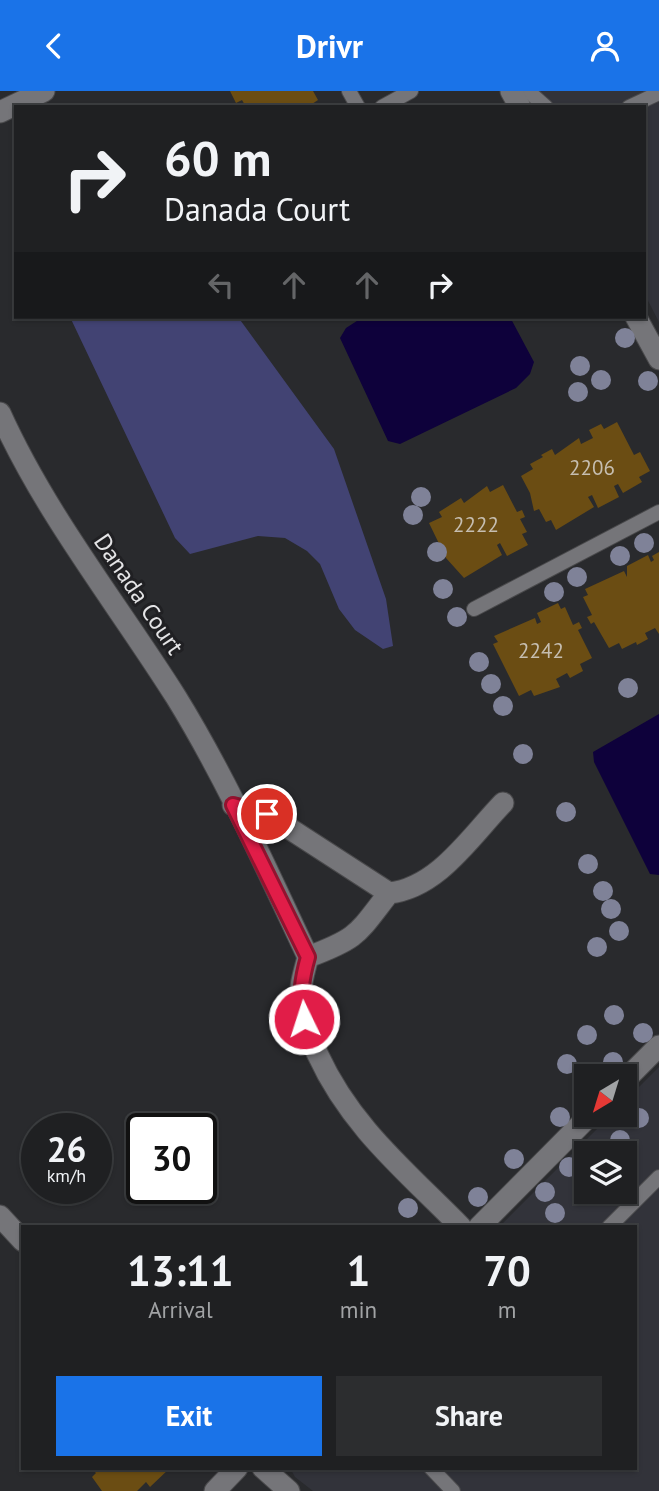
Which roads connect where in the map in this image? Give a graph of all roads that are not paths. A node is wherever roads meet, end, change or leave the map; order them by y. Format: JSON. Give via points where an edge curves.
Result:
{"nodes":[{"id":1,"x":44,"y":91,"type":"edge"},
{"id":2,"x":411,"y":91,"type":"edge"},
{"id":3,"x":528,"y":91,"type":"edge"},
{"id":4,"x":659,"y":93,"type":"edge"},
{"id":5,"x":15,"y":105,"type":"edge"},
{"id":6,"x":386,"y":105,"type":"edge"},
{"id":7,"x":544,"y":105,"type":"edge"},
{"id":8,"x":633,"y":105,"type":"edge"},
{"id":9,"x":637,"y":319,"type":"edge"},
{"id":10,"x":659,"y":359,"type":"edge"},
{"id":11,"x":0,"y":413,"type":"edge"},
{"id":12,"x":659,"y":512,"type":"edge"},
{"id":13,"x":474,"y":609,"type":"dead end"},
{"id":14,"x":503,"y":803,"type":"dead end"},
{"id":15,"x":233,"y":805,"type":"junction"},
{"id":16,"x":389,"y":893,"type":"junction"},
{"id":17,"x":308,"y":957,"type":"junction"},
{"id":18,"x":659,"y":1046,"type":"edge"},
{"id":19,"x":637,"y":1068,"type":"edge"},
{"id":20,"x":578,"y":1127,"type":"edge"},
{"id":21,"x":659,"y":1177,"type":"edge"},
{"id":22,"x":0,"y":1216,"type":"edge"},
{"id":23,"x":459,"y":1225,"type":"edge"},
{"id":24,"x":481,"y":1225,"type":"edge"},
{"id":25,"x":611,"y":1225,"type":"edge"},
{"id":26,"x":21,"y":1239,"type":"edge"},
{"id":27,"x":235,"y":1470,"type":"edge"},
{"id":28,"x":265,"y":1470,"type":"edge"},
{"id":29,"x":433,"y":1470,"type":"edge"},
{"id":30,"x":215,"y":1491,"type":"edge"},
{"id":31,"x":289,"y":1491,"type":"edge"},
{"id":32,"x":453,"y":1491,"type":"edge"}],
"edges":[{"from":1,"to":5,"type":"street"},
{"from":2,"to":6,"type":"lane"},
{"from":3,"to":7,"type":"lane"},
{"from":4,"to":8,"type":"lane"},
{"from":9,"to":10,"type":"street"},
{"from":11,"to":15,"type":"street","name":"Danada Court","via":[[48,503],[198,733]]},
{"from":12,"to":13,"type":"lane"},
{"from":14,"to":16,"type":"street","via":[[427,882],[409,891]]},
{"from":15,"to":16,"type":"street","via":[[267,814]]},
{"from":15,"to":17,"type":"street","name":"Danada Court"},
{"from":16,"to":17,"type":"street","via":[[348,942]]},
{"from":17,"to":23,"type":"street","via":[[300,1004],[308,1034],[339,1096],[358,1123]]},
{"from":18,"to":19,"type":"street"},
{"from":20,"to":24,"type":"street"},
{"from":21,"to":25,"type":"lane"},
{"from":22,"to":26,"type":"street"},
{"from":27,"to":30,"type":"street"},
{"from":28,"to":31,"type":"street"},
{"from":29,"to":32,"type":"lane"}]}
